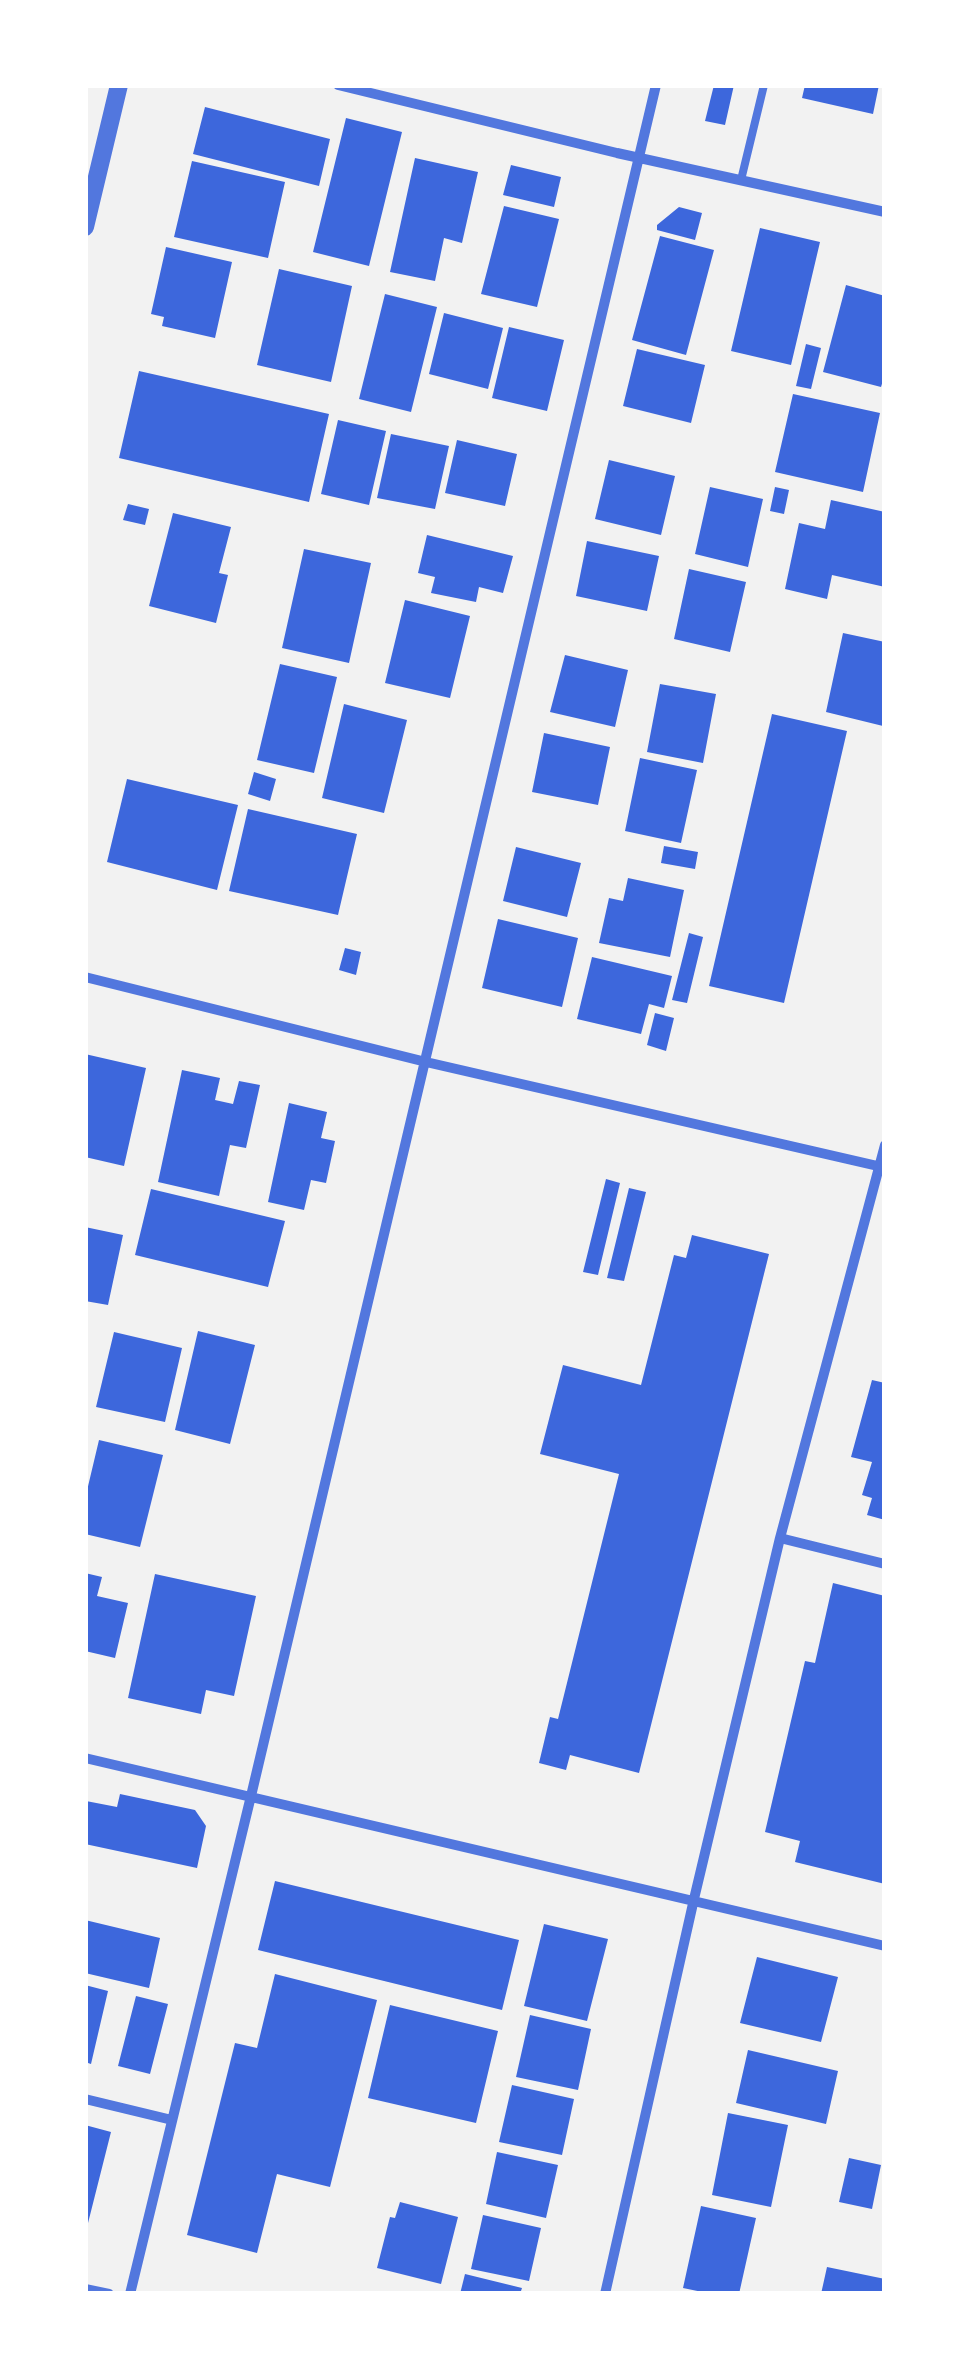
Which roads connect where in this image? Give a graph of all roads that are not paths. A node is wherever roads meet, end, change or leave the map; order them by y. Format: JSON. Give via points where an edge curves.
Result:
{"nodes":[{"id":1,"x":119,"y":85,"type":"edge"},
{"id":2,"x":338,"y":85,"type":"edge"},
{"id":3,"x":656,"y":85,"type":"edge"},
{"id":4,"x":764,"y":85,"type":"edge"},
{"id":5,"x":639,"y":158,"type":"junction"},
{"id":6,"x":741,"y":180,"type":"junction"},
{"id":7,"x":885,"y":212,"type":"edge"},
{"id":8,"x":85,"y":227,"type":"edge"},
{"id":9,"x":85,"y":977,"type":"edge"},
{"id":10,"x":426,"y":1062,"type":"junction"},
{"id":11,"x":885,"y":1145,"type":"edge"},
{"id":12,"x":882,"y":1167,"type":"edge"},
{"id":13,"x":780,"y":1538,"type":"junction"},
{"id":14,"x":885,"y":1564,"type":"edge"},
{"id":15,"x":85,"y":1758,"type":"edge"},
{"id":16,"x":251,"y":1796,"type":"junction"},
{"id":17,"x":694,"y":1900,"type":"junction"},
{"id":18,"x":885,"y":1946,"type":"edge"},
{"id":19,"x":85,"y":2099,"type":"edge"},
{"id":20,"x":172,"y":2120,"type":"junction"},
{"id":21,"x":85,"y":2289,"type":"edge"},
{"id":22,"x":109,"y":2294,"type":"edge"},
{"id":23,"x":130,"y":2294,"type":"edge"},
{"id":24,"x":605,"y":2294,"type":"edge"}],
"edges":[{"from":1,"to":8,"type":"street"},
{"from":2,"to":5,"type":"street"},
{"from":3,"to":5,"type":"street"},
{"from":4,"to":6,"type":"lane"},
{"from":5,"to":6,"type":"street"},
{"from":5,"to":10,"type":"street"},
{"from":6,"to":7,"type":"street"},
{"from":9,"to":10,"type":"street"},
{"from":10,"to":12,"type":"street"},
{"from":10,"to":16,"type":"street"},
{"from":11,"to":12,"type":"street"},
{"from":12,"to":13,"type":"street"},
{"from":13,"to":14,"type":"street"},
{"from":13,"to":17,"type":"street"},
{"from":15,"to":16,"type":"street"},
{"from":16,"to":17,"type":"street"},
{"from":16,"to":20,"type":"street"},
{"from":17,"to":18,"type":"street"},
{"from":17,"to":24,"type":"street"},
{"from":19,"to":20,"type":"street"},
{"from":20,"to":23,"type":"street"},
{"from":21,"to":22,"type":"street"}]}
